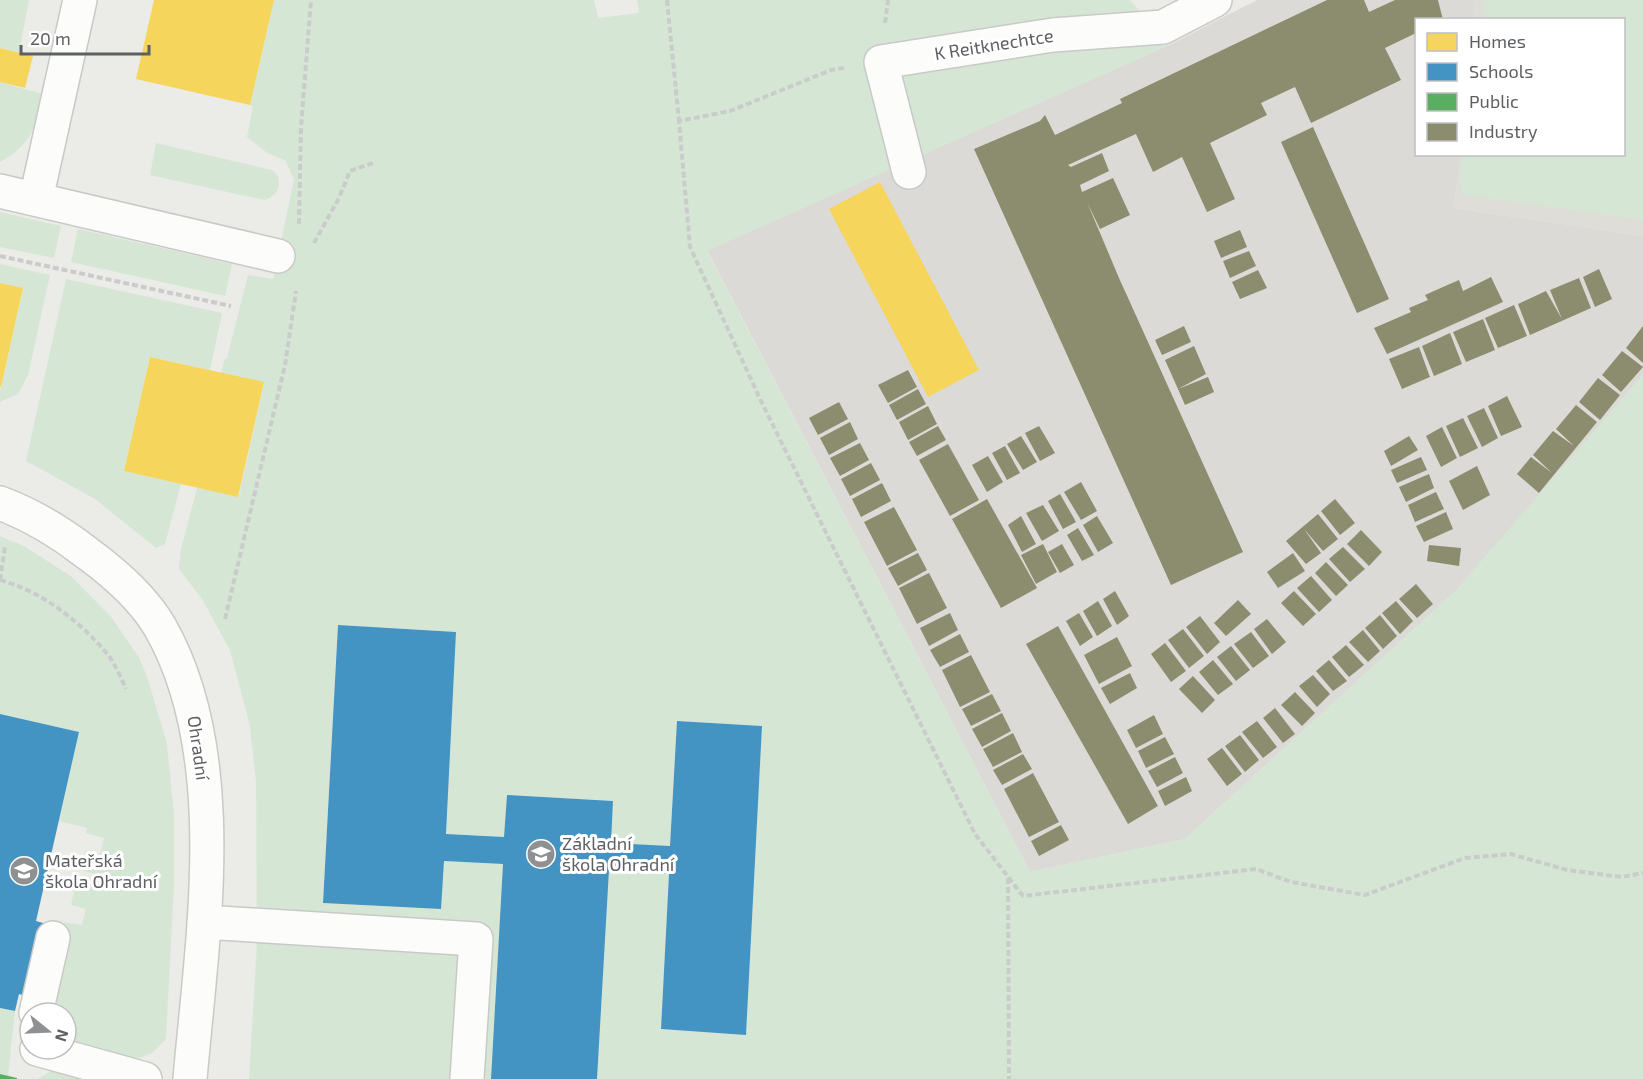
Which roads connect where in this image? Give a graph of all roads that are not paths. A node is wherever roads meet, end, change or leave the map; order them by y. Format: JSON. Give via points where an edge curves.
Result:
{"nodes":[{"id":1,"x":80,"y":0,"type":"edge"},
{"id":2,"x":1215,"y":0,"type":"edge"},
{"id":3,"x":909,"y":172,"type":"dead end"},
{"id":4,"x":0,"y":191,"type":"edge"},
{"id":5,"x":36,"y":199,"type":"junction"},
{"id":6,"x":288,"y":245,"type":"road end"},
{"id":7,"x":0,"y":503,"type":"edge"},
{"id":8,"x":204,"y":922,"type":"junction"},
{"id":9,"x":53,"y":938,"type":"dead end"},
{"id":10,"x":39,"y":1001,"type":"edge"},
{"id":11,"x":78,"y":1060,"type":"edge"},
{"id":12,"x":145,"y":1079,"type":"edge"},
{"id":13,"x":190,"y":1079,"type":"edge"},
{"id":14,"x":468,"y":1079,"type":"edge"}],
"edges":[{"from":1,"to":5,"type":"street"},
{"from":2,"to":3,"type":"street","name":"K Reitknechtce","via":[[1163,27],[1053,35],[881,62]]},
{"from":4,"to":5,"type":"street"},
{"from":5,"to":6,"type":"street"},
{"from":7,"to":8,"type":"street","name":"Ohradní","via":[[44,523],[111,571],[159,625],[183,673],[194,714],[207,814]]},
{"from":8,"to":13,"type":"street","name":"Ohradní"},
{"from":8,"to":14,"type":"street","via":[[476,939]]},
{"from":9,"to":10,"type":"street"},
{"from":11,"to":12,"type":"street"}]}
